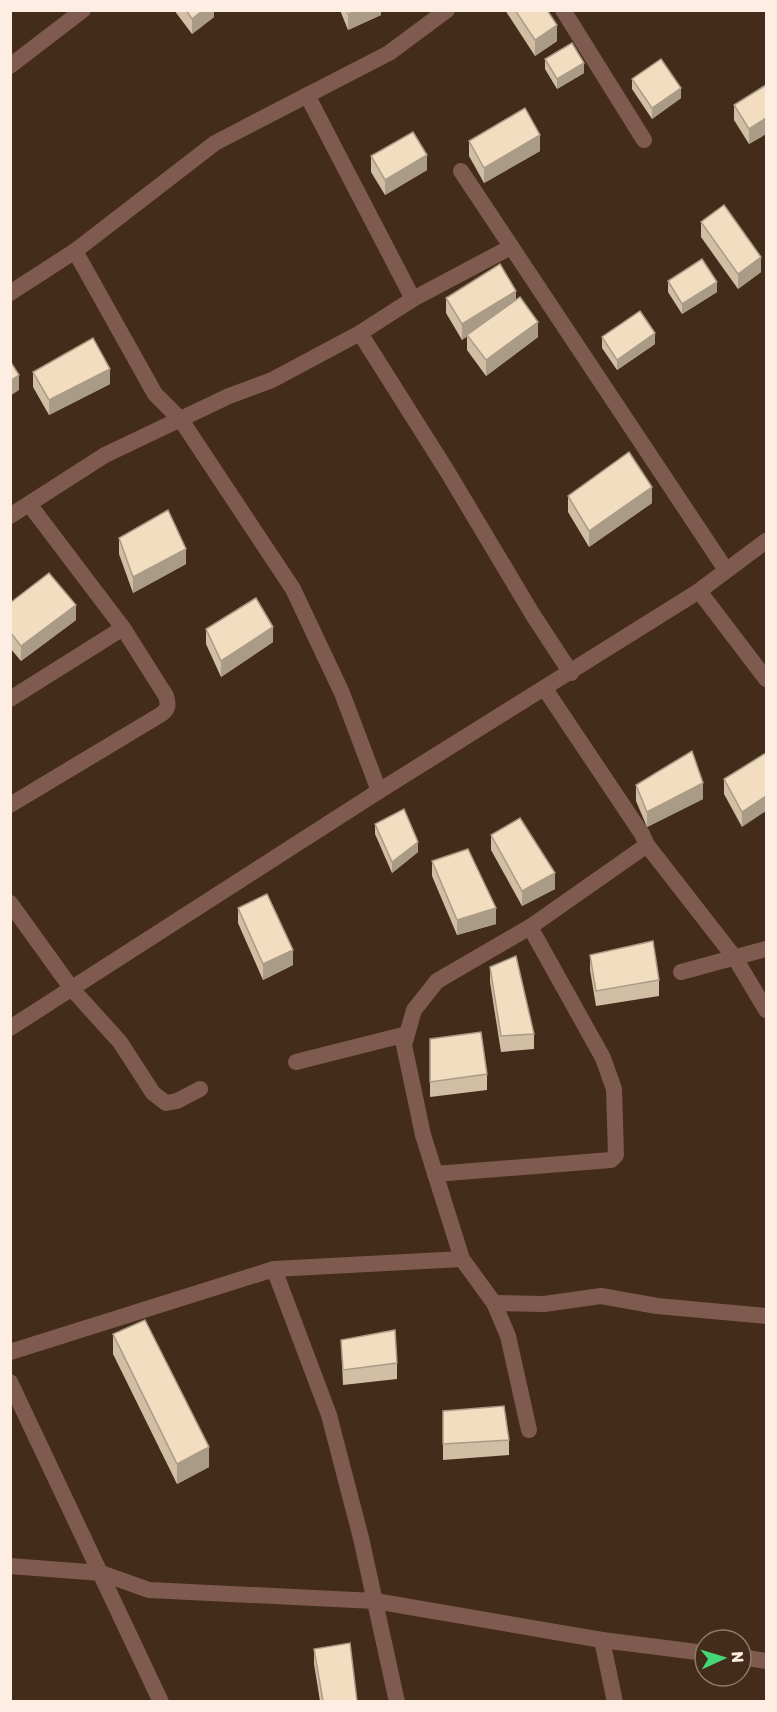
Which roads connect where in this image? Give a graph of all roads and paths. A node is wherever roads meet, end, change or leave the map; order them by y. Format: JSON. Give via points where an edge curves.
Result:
{"nodes":[{"id":1,"x":83,"y":10,"type":"edge"},
{"id":2,"x":447,"y":10,"type":"edge"},
{"id":3,"x":564,"y":10,"type":"edge"},
{"id":4,"x":10,"y":66,"type":"edge"},
{"id":5,"x":307,"y":95,"type":"junction"},
{"id":6,"x":644,"y":140,"type":"dead end"},
{"id":7,"x":461,"y":171,"type":"dead end"},
{"id":8,"x":511,"y":247,"type":"junction"},
{"id":9,"x":75,"y":251,"type":"junction"},
{"id":10,"x":10,"y":293,"type":"edge"},
{"id":11,"x":413,"y":299,"type":"junction"},
{"id":12,"x":360,"y":333,"type":"junction"},
{"id":13,"x":181,"y":420,"type":"junction"},
{"id":14,"x":29,"y":504,"type":"junction"},
{"id":15,"x":10,"y":516,"type":"edge"},
{"id":16,"x":766,"y":541,"type":"edge"},
{"id":17,"x":726,"y":570,"type":"junction"},
{"id":18,"x":699,"y":591,"type":"junction"},
{"id":19,"x":123,"y":628,"type":"junction"},
{"id":20,"x":570,"y":673,"type":"junction"},
{"id":21,"x":766,"y":679,"type":"edge"},
{"id":22,"x":545,"y":689,"type":"junction"},
{"id":23,"x":10,"y":699,"type":"edge"},
{"id":24,"x":379,"y":791,"type":"junction"},
{"id":25,"x":10,"y":805,"type":"edge"},
{"id":26,"x":647,"y":845,"type":"junction"},
{"id":27,"x":10,"y":903,"type":"edge"},
{"id":28,"x":530,"y":927,"type":"junction"},
{"id":29,"x":766,"y":949,"type":"edge"},
{"id":30,"x":735,"y":958,"type":"junction"},
{"id":31,"x":681,"y":972,"type":"dead end"},
{"id":32,"x":72,"y":989,"type":"junction"},
{"id":33,"x":766,"y":1010,"type":"edge"},
{"id":34,"x":10,"y":1029,"type":"edge"},
{"id":35,"x":407,"y":1034,"type":"junction"},
{"id":36,"x":296,"y":1062,"type":"dead end"},
{"id":37,"x":200,"y":1089,"type":"dead end"},
{"id":38,"x":435,"y":1174,"type":"junction"},
{"id":39,"x":462,"y":1259,"type":"junction"},
{"id":40,"x":274,"y":1269,"type":"junction"},
{"id":41,"x":494,"y":1303,"type":"junction"},
{"id":42,"x":766,"y":1316,"type":"edge"},
{"id":43,"x":10,"y":1352,"type":"edge"},
{"id":44,"x":10,"y":1382,"type":"edge"},
{"id":45,"x":529,"y":1430,"type":"dead end"},
{"id":46,"x":10,"y":1566,"type":"edge"},
{"id":47,"x":101,"y":1573,"type":"junction"},
{"id":48,"x":375,"y":1601,"type":"junction"},
{"id":49,"x":602,"y":1640,"type":"junction"},
{"id":50,"x":693,"y":1651,"type":"edge"},
{"id":51,"x":161,"y":1701,"type":"edge"},
{"id":52,"x":397,"y":1701,"type":"edge"},
{"id":53,"x":615,"y":1701,"type":"edge"}],
"edges":[{"from":1,"to":4,"type":"street"},
{"from":2,"to":5,"type":"street","via":[[389,53]]},
{"from":3,"to":6,"type":"street"},
{"from":5,"to":9,"type":"street","via":[[215,143]]},
{"from":5,"to":11,"type":"street"},
{"from":7,"to":8,"type":"street"},
{"from":8,"to":11,"type":"street"},
{"from":8,"to":17,"type":"street"},
{"from":9,"to":10,"type":"street"},
{"from":9,"to":13,"type":"street","via":[[155,394]]},
{"from":11,"to":12,"type":"street"},
{"from":12,"to":13,"type":"street","via":[[272,380]]},
{"from":12,"to":20,"type":"street"},
{"from":13,"to":14,"type":"street","via":[[105,455]]},
{"from":13,"to":24,"type":"street","via":[[293,589],[342,693]]},
{"from":14,"to":15,"type":"street"},
{"from":14,"to":19,"type":"street"},
{"from":16,"to":17,"type":"street"},
{"from":17,"to":18,"type":"street"},
{"from":18,"to":20,"type":"street"},
{"from":18,"to":21,"type":"street"},
{"from":19,"to":23,"type":"street"},
{"from":19,"to":25,"type":"street","via":[[166,696],[166,711]]},
{"from":20,"to":22,"type":"street"},
{"from":22,"to":24,"type":"street"},
{"from":22,"to":26,"type":"street"},
{"from":24,"to":32,"type":"street"},
{"from":26,"to":28,"type":"street"},
{"from":26,"to":30,"type":"street"},
{"from":27,"to":32,"type":"street"},
{"from":28,"to":35,"type":"street","via":[[437,981],[414,1010]]},
{"from":28,"to":38,"type":"street","via":[[603,1058],[614,1089],[616,1155],[611,1160]]},
{"from":29,"to":30,"type":"street"},
{"from":30,"to":31,"type":"street"},
{"from":30,"to":33,"type":"street"},
{"from":32,"to":34,"type":"street"},
{"from":32,"to":37,"type":"street","via":[[120,1042],[153,1093],[166,1103]]},
{"from":35,"to":36,"type":"street"},
{"from":35,"to":38,"type":"street","via":[[404,1045]]},
{"from":38,"to":39,"type":"street"},
{"from":39,"to":40,"type":"street"},
{"from":39,"to":41,"type":"street"},
{"from":40,"to":43,"type":"street"},
{"from":40,"to":48,"type":"street","via":[[329,1415]]},
{"from":41,"to":42,"type":"street","via":[[544,1304],[601,1296],[657,1306]]},
{"from":41,"to":45,"type":"street","via":[[508,1336]]},
{"from":44,"to":47,"type":"street"},
{"from":46,"to":47,"type":"street"},
{"from":47,"to":48,"type":"street","via":[[149,1590]]},
{"from":47,"to":51,"type":"street"},
{"from":48,"to":49,"type":"street"},
{"from":48,"to":52,"type":"street"},
{"from":49,"to":50,"type":"street"},
{"from":49,"to":53,"type":"street"}]}
